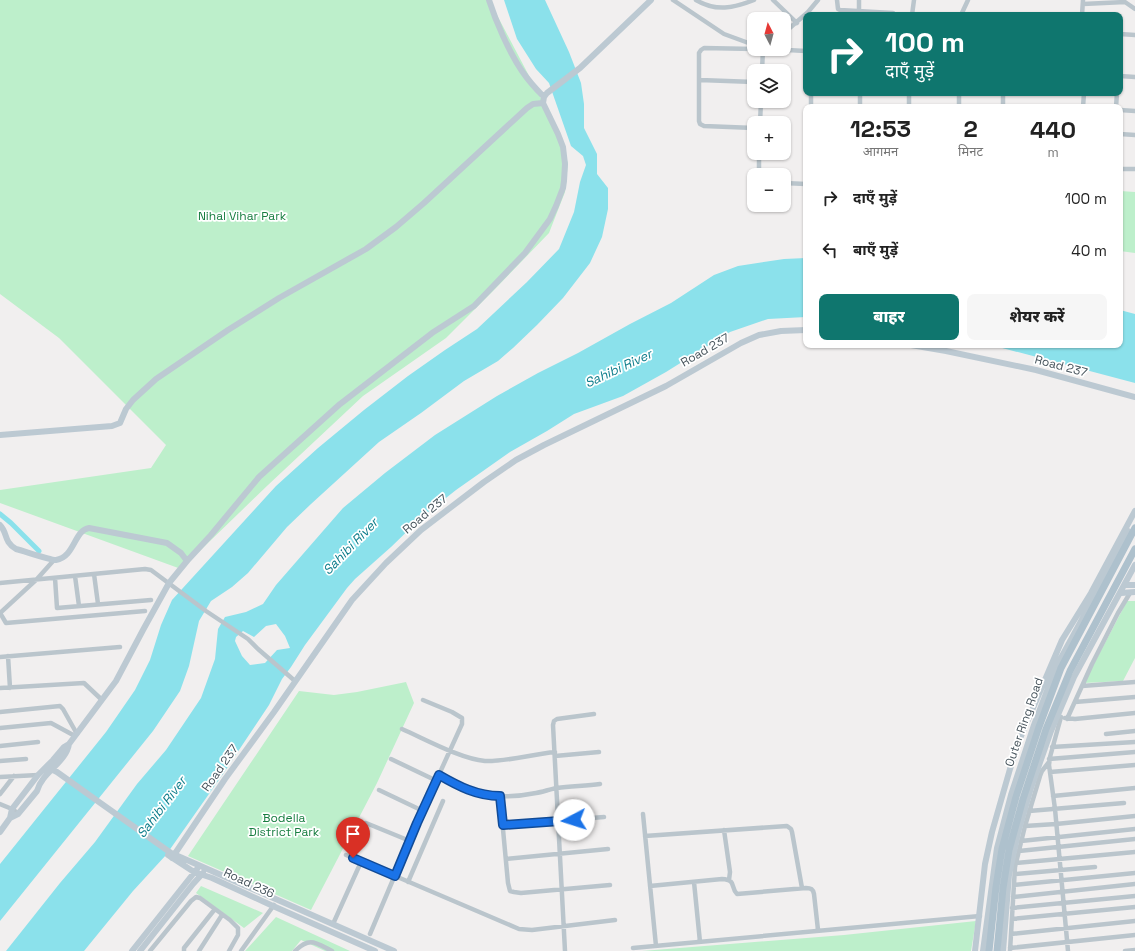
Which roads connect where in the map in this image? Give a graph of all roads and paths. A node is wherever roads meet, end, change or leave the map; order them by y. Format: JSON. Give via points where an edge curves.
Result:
{"nodes":[{"id":1,"x":489,"y":0,"type":"edge"},
{"id":2,"x":651,"y":0,"type":"edge"},
{"id":3,"x":673,"y":0,"type":"edge"},
{"id":4,"x":696,"y":0,"type":"edge"},
{"id":5,"x":754,"y":0,"type":"edge"},
{"id":6,"x":773,"y":0,"type":"edge"},
{"id":7,"x":818,"y":0,"type":"edge"},
{"id":8,"x":837,"y":0,"type":"edge"},
{"id":9,"x":859,"y":0,"type":"edge"},
{"id":10,"x":914,"y":0,"type":"edge"},
{"id":11,"x":968,"y":0,"type":"edge"},
{"id":12,"x":1125,"y":1,"type":"edge"},
{"id":13,"x":1083,"y":2,"type":"edge"},
{"id":14,"x":1135,"y":9,"type":"edge"},
{"id":15,"x":808,"y":12,"type":"edge"},
{"id":16,"x":859,"y":12,"type":"joint"},
{"id":17,"x":912,"y":12,"type":"edge"},
{"id":18,"x":962,"y":12,"type":"edge"},
{"id":19,"x":1082,"y":12,"type":"edge"},
{"id":20,"x":803,"y":17,"type":"edge"},
{"id":21,"x":797,"y":23,"type":"junction"},
{"id":22,"x":791,"y":28,"type":"edge"},
{"id":23,"x":1123,"y":34,"type":"edge"},
{"id":24,"x":1135,"y":35,"type":"edge"},
{"id":25,"x":747,"y":43,"type":"edge"},
{"id":26,"x":747,"y":49,"type":"edge"},
{"id":27,"x":791,"y":50,"type":"edge"},
{"id":28,"x":803,"y":50,"type":"edge"},
{"id":29,"x":1123,"y":76,"type":"edge"},
{"id":30,"x":1135,"y":77,"type":"edge"},
{"id":31,"x":700,"y":80,"type":"junction"},
{"id":32,"x":747,"y":82,"type":"edge"},
{"id":33,"x":545,"y":98,"type":"junction"},
{"id":34,"x":1123,"y":110,"type":"edge"},
{"id":35,"x":1135,"y":111,"type":"edge"},
{"id":36,"x":747,"y":128,"type":"edge"},
{"id":37,"x":1123,"y":134,"type":"edge"},
{"id":38,"x":1135,"y":135,"type":"edge"},
{"id":39,"x":1123,"y":168,"type":"edge"},
{"id":40,"x":1135,"y":169,"type":"edge"},
{"id":41,"x":791,"y":183,"type":"edge"},
{"id":42,"x":803,"y":184,"type":"edge"},
{"id":43,"x":803,"y":330,"type":"edge"},
{"id":44,"x":928,"y":348,"type":"edge"},
{"id":45,"x":1135,"y":397,"type":"edge"},
{"id":46,"x":0,"y":435,"type":"edge"},
{"id":47,"x":1135,"y":511,"type":"edge"},
{"id":48,"x":1135,"y":517,"type":"edge"},
{"id":49,"x":1,"y":527,"type":"edge"},
{"id":50,"x":1135,"y":528,"type":"edge"},
{"id":51,"x":1126,"y":535,"type":"junction"},
{"id":52,"x":1135,"y":540,"type":"edge"},
{"id":53,"x":1135,"y":549,"type":"edge"},
{"id":54,"x":54,"y":560,"type":"junction"},
{"id":55,"x":187,"y":561,"type":"junction"},
{"id":56,"x":1135,"y":565,"type":"edge"},
{"id":57,"x":94,"y":574,"type":"junction"},
{"id":58,"x":75,"y":576,"type":"junction"},
{"id":59,"x":55,"y":578,"type":"junction"},
{"id":60,"x":37,"y":579,"type":"junction"},
{"id":61,"x":0,"y":583,"type":"edge"},
{"id":62,"x":169,"y":583,"type":"junction"},
{"id":63,"x":1125,"y":585,"type":"junction"},
{"id":64,"x":1135,"y":585,"type":"edge"},
{"id":65,"x":1120,"y":593,"type":"junction"},
{"id":66,"x":1132,"y":593,"type":"edge"},
{"id":67,"x":151,"y":600,"type":"dead end"},
{"id":68,"x":98,"y":604,"type":"junction"},
{"id":69,"x":79,"y":606,"type":"junction"},
{"id":70,"x":145,"y":610,"type":"dead end"},
{"id":71,"x":0,"y":613,"type":"edge"},
{"id":72,"x":1072,"y":637,"type":"junction"},
{"id":73,"x":120,"y":647,"type":"dead end"},
{"id":74,"x":1091,"y":647,"type":"junction"},
{"id":75,"x":8,"y":656,"type":"junction"},
{"id":76,"x":0,"y":657,"type":"edge"},
{"id":77,"x":295,"y":681,"type":"junction"},
{"id":78,"x":1135,"y":682,"type":"edge"},
{"id":79,"x":1082,"y":686,"type":"junction"},
{"id":80,"x":0,"y":688,"type":"edge"},
{"id":81,"x":10,"y":688,"type":"junction"},
{"id":82,"x":1135,"y":697,"type":"edge"},
{"id":83,"x":102,"y":700,"type":"junction"},
{"id":84,"x":423,"y":700,"type":"dead end"},
{"id":85,"x":1075,"y":702,"type":"junction"},
{"id":86,"x":0,"y":712,"type":"edge"},
{"id":87,"x":1135,"y":713,"type":"edge"},
{"id":88,"x":594,"y":714,"type":"dead end"},
{"id":89,"x":1059,"y":717,"type":"junction"},
{"id":90,"x":1067,"y":719,"type":"junction"},
{"id":91,"x":0,"y":728,"type":"edge"},
{"id":92,"x":402,"y":729,"type":"dead end"},
{"id":93,"x":1135,"y":731,"type":"edge"},
{"id":94,"x":1106,"y":734,"type":"dead end"},
{"id":95,"x":76,"y":735,"type":"junction"},
{"id":96,"x":38,"y":742,"type":"dead end"},
{"id":97,"x":1135,"y":742,"type":"edge"},
{"id":98,"x":0,"y":746,"type":"edge"},
{"id":99,"x":1052,"y":748,"type":"junction"},
{"id":100,"x":451,"y":751,"type":"junction"},
{"id":101,"x":599,"y":752,"type":"dead end"},
{"id":102,"x":1135,"y":752,"type":"edge"},
{"id":103,"x":555,"y":754,"type":"junction"},
{"id":104,"x":26,"y":759,"type":"dead end"},
{"id":105,"x":391,"y":759,"type":"dead end"},
{"id":106,"x":0,"y":761,"type":"edge"},
{"id":107,"x":1049,"y":761,"type":"junction"},
{"id":108,"x":1135,"y":765,"type":"edge"},
{"id":109,"x":53,"y":770,"type":"junction"},
{"id":110,"x":1050,"y":772,"type":"junction"},
{"id":111,"x":38,"y":775,"type":"junction"},
{"id":112,"x":439,"y":775,"type":"junction"},
{"id":113,"x":14,"y":776,"type":"junction"},
{"id":114,"x":0,"y":777,"type":"edge"},
{"id":115,"x":437,"y":781,"type":"junction"},
{"id":116,"x":600,"y":784,"type":"dead end"},
{"id":117,"x":557,"y":788,"type":"junction"},
{"id":118,"x":1135,"y":788,"type":"edge"},
{"id":119,"x":379,"y":790,"type":"dead end"},
{"id":120,"x":0,"y":794,"type":"edge"},
{"id":121,"x":500,"y":796,"type":"junction"},
{"id":122,"x":1053,"y":796,"type":"junction"},
{"id":123,"x":443,"y":801,"type":"dead end"},
{"id":124,"x":1124,"y":802,"type":"dead end"},
{"id":125,"x":0,"y":804,"type":"edge"},
{"id":126,"x":12,"y":809,"type":"junction"},
{"id":127,"x":1055,"y":809,"type":"junction"},
{"id":128,"x":422,"y":811,"type":"junction"},
{"id":129,"x":1030,"y":811,"type":"junction"},
{"id":130,"x":18,"y":813,"type":"junction"},
{"id":131,"x":643,"y":814,"type":"dead end"},
{"id":132,"x":1135,"y":816,"type":"edge"},
{"id":133,"x":604,"y":817,"type":"dead end"},
{"id":134,"x":10,"y":818,"type":"junction"},
{"id":135,"x":559,"y":821,"type":"junction"},
{"id":136,"x":366,"y":823,"type":"dead end"},
{"id":137,"x":1056,"y":824,"type":"junction"},
{"id":138,"x":503,"y":825,"type":"junction"},
{"id":139,"x":1025,"y":826,"type":"junction"},
{"id":140,"x":1135,"y":829,"type":"edge"},
{"id":141,"x":724,"y":830,"type":"junction"},
{"id":142,"x":0,"y":832,"type":"edge"},
{"id":143,"x":645,"y":836,"type":"junction"},
{"id":144,"x":1057,"y":837,"type":"junction"},
{"id":145,"x":1135,"y":839,"type":"edge"},
{"id":146,"x":1021,"y":841,"type":"junction"},
{"id":147,"x":410,"y":842,"type":"junction"},
{"id":148,"x":1058,"y":848,"type":"junction"},
{"id":149,"x":608,"y":849,"type":"dead end"},
{"id":150,"x":1019,"y":851,"type":"junction"},
{"id":151,"x":1135,"y":852,"type":"edge"},
{"id":152,"x":560,"y":854,"type":"junction"},
{"id":153,"x":171,"y":855,"type":"junction"},
{"id":154,"x":346,"y":855,"type":"dead end"},
{"id":155,"x":506,"y":859,"type":"junction"},
{"id":156,"x":1059,"y":860,"type":"junction"},
{"id":157,"x":361,"y":862,"type":"junction"},
{"id":158,"x":1016,"y":863,"type":"junction"},
{"id":159,"x":199,"y":866,"type":"junction"},
{"id":160,"x":1096,"y":867,"type":"dead end"},
{"id":161,"x":207,"y":868,"type":"junction"},
{"id":162,"x":1060,"y":870,"type":"junction"},
{"id":163,"x":194,"y":872,"type":"junction"},
{"id":164,"x":1135,"y":873,"type":"edge"},
{"id":165,"x":1015,"y":874,"type":"junction"},
{"id":166,"x":201,"y":875,"type":"junction"},
{"id":167,"x":395,"y":876,"type":"junction"},
{"id":168,"x":729,"y":880,"type":"junction"},
{"id":169,"x":1061,"y":880,"type":"junction"},
{"id":170,"x":408,"y":882,"type":"junction"},
{"id":171,"x":694,"y":882,"type":"junction"},
{"id":172,"x":610,"y":884,"type":"dead end"},
{"id":173,"x":1135,"y":884,"type":"edge"},
{"id":174,"x":1014,"y":885,"type":"junction"},
{"id":175,"x":650,"y":886,"type":"junction"},
{"id":176,"x":562,"y":888,"type":"junction"},
{"id":177,"x":802,"y":888,"type":"junction"},
{"id":178,"x":1062,"y":891,"type":"junction"},
{"id":179,"x":1135,"y":896,"type":"edge"},
{"id":180,"x":1013,"y":897,"type":"junction"},
{"id":181,"x":278,"y":899,"type":"junction"},
{"id":182,"x":1062,"y":903,"type":"junction"},
{"id":183,"x":273,"y":906,"type":"junction"},
{"id":184,"x":1135,"y":907,"type":"edge"},
{"id":185,"x":1012,"y":908,"type":"junction"},
{"id":186,"x":215,"y":909,"type":"junction"},
{"id":187,"x":1064,"y":914,"type":"junction"},
{"id":188,"x":222,"y":915,"type":"junction"},
{"id":189,"x":980,"y":916,"type":"junction"},
{"id":190,"x":1012,"y":919,"type":"junction"},
{"id":191,"x":615,"y":920,"type":"dead end"},
{"id":192,"x":1135,"y":922,"type":"edge"},
{"id":193,"x":333,"y":924,"type":"junction"},
{"id":194,"x":564,"y":925,"type":"junction"},
{"id":195,"x":1066,"y":928,"type":"junction"},
{"id":196,"x":818,"y":930,"type":"junction"},
{"id":197,"x":370,"y":934,"type":"dead end"},
{"id":198,"x":1011,"y":934,"type":"junction"},
{"id":199,"x":1135,"y":935,"type":"edge"},
{"id":200,"x":700,"y":942,"type":"junction"},
{"id":201,"x":1067,"y":942,"type":"junction"},
{"id":202,"x":656,"y":946,"type":"junction"},
{"id":203,"x":632,"y":948,"type":"dead end"},
{"id":204,"x":1005,"y":950,"type":"edge"},
{"id":205,"x":1135,"y":950,"type":"edge"},
{"id":206,"x":132,"y":951,"type":"edge"},
{"id":207,"x":140,"y":951,"type":"edge"},
{"id":208,"x":150,"y":951,"type":"edge"},
{"id":209,"x":184,"y":951,"type":"edge"},
{"id":210,"x":199,"y":951,"type":"edge"},
{"id":211,"x":230,"y":951,"type":"edge"},
{"id":212,"x":241,"y":951,"type":"edge"},
{"id":213,"x":295,"y":951,"type":"edge"},
{"id":214,"x":332,"y":951,"type":"edge"},
{"id":215,"x":375,"y":951,"type":"edge"},
{"id":216,"x":394,"y":951,"type":"edge"},
{"id":217,"x":565,"y":951,"type":"edge"},
{"id":218,"x":975,"y":951,"type":"edge"},
{"id":219,"x":983,"y":951,"type":"edge"},
{"id":220,"x":990,"y":951,"type":"edge"},
{"id":221,"x":1068,"y":951,"type":"edge"},
{"id":222,"x":1125,"y":951,"type":"edge"}],
"edges":[{"from":1,"to":33,"type":"street","via":[[516,61]]},
{"from":2,"to":33,"type":"street"},
{"from":3,"to":25,"type":"street","via":[[724,34]]},
{"from":4,"to":5,"type":"street","via":[[722,8]]},
{"from":6,"to":21,"type":"street"},
{"from":7,"to":15,"type":"street"},
{"from":8,"to":16,"type":"street","via":[[838,9]]},
{"from":9,"to":16,"type":"street"},
{"from":10,"to":17,"type":"street"},
{"from":11,"to":18,"type":"street"},
{"from":12,"to":13,"type":"street"},
{"from":12,"to":14,"type":"street"},
{"from":13,"to":19,"type":"street"},
{"from":20,"to":21,"type":"street"},
{"from":21,"to":22,"type":"street"},
{"from":23,"to":24,"type":"street"},
{"from":26,"to":31,"type":"street","via":[[704,48],[699,53]]},
{"from":27,"to":28,"type":"street"},
{"from":29,"to":30,"type":"street"},
{"from":31,"to":32,"type":"street"},
{"from":31,"to":36,"type":"street","via":[[700,124]]},
{"from":33,"to":46,"type":"street","via":[[527,108],[424,203],[366,249],[279,298],[156,379],[133,400],[120,423],[112,426]]},
{"from":33,"to":55,"type":"street","via":[[563,147],[564,181],[550,219],[525,253],[474,306],[432,333],[340,404],[273,464]]},
{"from":34,"to":35,"type":"street"},
{"from":37,"to":38,"type":"street"},
{"from":39,"to":40,"type":"street"},
{"from":41,"to":42,"type":"street"},
{"from":43,"to":77,"type":"street","name":"Road 237","via":[[759,335],[741,343],[666,386],[516,460],[484,482],[421,530],[386,562],[352,600]]},
{"from":44,"to":45,"type":"street","name":"Road 237","via":[[1036,370]]},
{"from":47,"to":189,"type":"street","via":[[1091,593],[1062,640],[1021,736],[992,832],[985,864]]},
{"from":48,"to":51,"type":"street","name":"Outer Ring Road"},
{"from":49,"to":54,"type":"street","via":[[7,542],[16,549]]},
{"from":50,"to":220,"type":"main road","name":"Outer Ring Road","via":[[1061,668],[1039,727],[1002,849]]},
{"from":51,"to":52,"type":"street"},
{"from":51,"to":72,"type":"street","name":"Outer Ring Road"},
{"from":53,"to":204,"type":"main road","name":"Outer Ring Road","via":[[1070,671],[1046,729],[1023,799],[1009,850],[1003,888]]},
{"from":54,"to":55,"type":"street","via":[[67,555],[81,533],[89,528],[167,543],[181,552]]},
{"from":54,"to":60,"type":"street"},
{"from":55,"to":62,"type":"street"},
{"from":56,"to":63,"type":"street"},
{"from":57,"to":58,"type":"street"},
{"from":57,"to":62,"type":"street","via":[[148,569]]},
{"from":57,"to":68,"type":"street"},
{"from":58,"to":59,"type":"street"},
{"from":58,"to":69,"type":"street"},
{"from":59,"to":60,"type":"street"},
{"from":59,"to":69,"type":"street","via":[[57,608]]},
{"from":60,"to":61,"type":"street"},
{"from":60,"to":71,"type":"street"},
{"from":62,"to":77,"type":"street","via":[[248,639]]},
{"from":62,"to":83,"type":"street","via":[[122,671]]},
{"from":63,"to":64,"type":"street"},
{"from":63,"to":65,"type":"street"},
{"from":65,"to":66,"type":"street"},
{"from":65,"to":74,"type":"street"},
{"from":66,"to":79,"type":"street","via":[[1106,636]]},
{"from":67,"to":68,"type":"street"},
{"from":68,"to":69,"type":"street"},
{"from":70,"to":71,"type":"street","via":[[6,623]]},
{"from":72,"to":74,"type":"street"},
{"from":72,"to":219,"type":"street","name":"Outer Ring Road","via":[[1056,667],[1011,795],[997,848]]},
{"from":73,"to":75,"type":"street"},
{"from":74,"to":89,"type":"street","via":[[1074,677]]},
{"from":75,"to":76,"type":"street"},
{"from":75,"to":81,"type":"street"},
{"from":77,"to":153,"type":"street","name":"Road 237"},
{"from":78,"to":79,"type":"street"},
{"from":79,"to":85,"type":"street"},
{"from":80,"to":81,"type":"street"},
{"from":81,"to":83,"type":"street","via":[[84,682]]},
{"from":82,"to":85,"type":"street"},
{"from":83,"to":95,"type":"street"},
{"from":84,"to":100,"type":"street","via":[[462,718]]},
{"from":85,"to":90,"type":"street"},
{"from":86,"to":95,"type":"street","via":[[60,706]]},
{"from":87,"to":90,"type":"street"},
{"from":88,"to":103,"type":"street","via":[[554,721]]},
{"from":89,"to":90,"type":"street"},
{"from":89,"to":99,"type":"street"},
{"from":89,"to":204,"type":"street","via":[[1031,788],[1018,833],[1009,875]]},
{"from":91,"to":95,"type":"street","via":[[51,723]]},
{"from":92,"to":100,"type":"street"},
{"from":93,"to":94,"type":"street"},
{"from":95,"to":109,"type":"street","via":[[64,747]]},
{"from":96,"to":98,"type":"street"},
{"from":97,"to":99,"type":"street"},
{"from":99,"to":107,"type":"street"},
{"from":100,"to":103,"type":"street","via":[[485,761]]},
{"from":100,"to":112,"type":"street"},
{"from":101,"to":103,"type":"street"},
{"from":102,"to":107,"type":"street"},
{"from":103,"to":117,"type":"street"},
{"from":104,"to":106,"type":"street"},
{"from":105,"to":115,"type":"street"},
{"from":107,"to":110,"type":"street"},
{"from":107,"to":129,"type":"street","via":[[1042,771]]},
{"from":108,"to":110,"type":"street"},
{"from":109,"to":111,"type":"street"},
{"from":109,"to":130,"type":"street","via":[[52,775]]},
{"from":109,"to":153,"type":"street"},
{"from":110,"to":122,"type":"street"},
{"from":111,"to":113,"type":"street"},
{"from":111,"to":126,"type":"street"},
{"from":112,"to":115,"type":"street"},
{"from":112,"to":121,"type":"street","via":[[475,793]]},
{"from":113,"to":114,"type":"street"},
{"from":113,"to":120,"type":"street"},
{"from":115,"to":128,"type":"street"},
{"from":116,"to":117,"type":"street"},
{"from":117,"to":121,"type":"street","via":[[527,795]]},
{"from":117,"to":135,"type":"street"},
{"from":118,"to":122,"type":"street"},
{"from":119,"to":128,"type":"street"},
{"from":121,"to":138,"type":"street"},
{"from":122,"to":127,"type":"street"},
{"from":123,"to":170,"type":"street"},
{"from":124,"to":127,"type":"street"},
{"from":125,"to":126,"type":"street"},
{"from":126,"to":130,"type":"street"},
{"from":126,"to":134,"type":"street"},
{"from":127,"to":129,"type":"street"},
{"from":127,"to":137,"type":"street"},
{"from":128,"to":147,"type":"street"},
{"from":129,"to":139,"type":"street"},
{"from":130,"to":134,"type":"street"},
{"from":131,"to":143,"type":"street"},
{"from":132,"to":137,"type":"street"},
{"from":133,"to":135,"type":"street"},
{"from":134,"to":142,"type":"street"},
{"from":135,"to":138,"type":"street"},
{"from":135,"to":152,"type":"street"},
{"from":136,"to":147,"type":"street"},
{"from":137,"to":139,"type":"street"},
{"from":137,"to":144,"type":"street"},
{"from":138,"to":155,"type":"street"},
{"from":139,"to":146,"type":"street"},
{"from":140,"to":144,"type":"street"},
{"from":141,"to":143,"type":"street"},
{"from":141,"to":168,"type":"street"},
{"from":141,"to":177,"type":"street","via":[[784,825],[790,827]]},
{"from":143,"to":175,"type":"street"},
{"from":144,"to":146,"type":"street"},
{"from":144,"to":148,"type":"street"},
{"from":145,"to":148,"type":"street"},
{"from":146,"to":150,"type":"street"},
{"from":147,"to":167,"type":"street"},
{"from":148,"to":150,"type":"street"},
{"from":148,"to":156,"type":"street"},
{"from":149,"to":152,"type":"street"},
{"from":150,"to":158,"type":"street"},
{"from":151,"to":156,"type":"street"},
{"from":152,"to":155,"type":"street"},
{"from":152,"to":176,"type":"street"},
{"from":153,"to":159,"type":"street"},
{"from":153,"to":163,"type":"street","name":"Road 236"},
{"from":154,"to":157,"type":"street"},
{"from":155,"to":176,"type":"street","via":[[510,891]]},
{"from":156,"to":158,"type":"street"},
{"from":156,"to":162,"type":"street"},
{"from":157,"to":167,"type":"street"},
{"from":157,"to":193,"type":"street"},
{"from":158,"to":165,"type":"street"},
{"from":159,"to":161,"type":"street"},
{"from":159,"to":163,"type":"street"},
{"from":160,"to":162,"type":"street"},
{"from":161,"to":166,"type":"street"},
{"from":161,"to":181,"type":"street"},
{"from":162,"to":165,"type":"street"},
{"from":162,"to":169,"type":"street"},
{"from":163,"to":166,"type":"street","name":"Road 236"},
{"from":163,"to":206,"type":"street"},
{"from":164,"to":169,"type":"street"},
{"from":165,"to":174,"type":"street"},
{"from":166,"to":183,"type":"street","name":"Road 236"},
{"from":166,"to":207,"type":"street"},
{"from":167,"to":170,"type":"street"},
{"from":167,"to":197,"type":"street"},
{"from":168,"to":171,"type":"street"},
{"from":168,"to":177,"type":"street","via":[[737,894]]},
{"from":169,"to":174,"type":"street"},
{"from":169,"to":178,"type":"street"},
{"from":170,"to":194,"type":"street","via":[[519,929],[532,930]]},
{"from":171,"to":175,"type":"street"},
{"from":171,"to":200,"type":"street"},
{"from":172,"to":176,"type":"street"},
{"from":173,"to":178,"type":"street"},
{"from":174,"to":180,"type":"street"},
{"from":175,"to":202,"type":"street"},
{"from":176,"to":194,"type":"street"},
{"from":177,"to":196,"type":"street","via":[[810,888],[813,892]]},
{"from":178,"to":180,"type":"street"},
{"from":178,"to":182,"type":"street"},
{"from":179,"to":182,"type":"street"},
{"from":180,"to":185,"type":"street"},
{"from":181,"to":183,"type":"street"},
{"from":181,"to":193,"type":"street"},
{"from":182,"to":185,"type":"street"},
{"from":182,"to":187,"type":"street"},
{"from":183,"to":212,"type":"street"},
{"from":183,"to":215,"type":"street","name":"Road 236"},
{"from":184,"to":187,"type":"street"},
{"from":185,"to":190,"type":"street"},
{"from":186,"to":188,"type":"street"},
{"from":186,"to":208,"type":"street","via":[[196,897]]},
{"from":186,"to":209,"type":"street"},
{"from":187,"to":190,"type":"street"},
{"from":187,"to":195,"type":"street"},
{"from":188,"to":210,"type":"street"},
{"from":188,"to":211,"type":"street","via":[[238,928],[238,935]]},
{"from":189,"to":196,"type":"street"},
{"from":189,"to":218,"type":"street"},
{"from":190,"to":198,"type":"street"},
{"from":191,"to":194,"type":"street"},
{"from":192,"to":195,"type":"street"},
{"from":193,"to":216,"type":"street"},
{"from":194,"to":217,"type":"street"},
{"from":195,"to":198,"type":"street"},
{"from":195,"to":201,"type":"street"},
{"from":196,"to":200,"type":"street"},
{"from":198,"to":204,"type":"street"},
{"from":199,"to":201,"type":"street"},
{"from":200,"to":202,"type":"street"},
{"from":201,"to":204,"type":"street"},
{"from":201,"to":221,"type":"street"},
{"from":202,"to":203,"type":"street"},
{"from":205,"to":222,"type":"street"},
{"from":213,"to":214,"type":"street","via":[[310,942]]}]}
